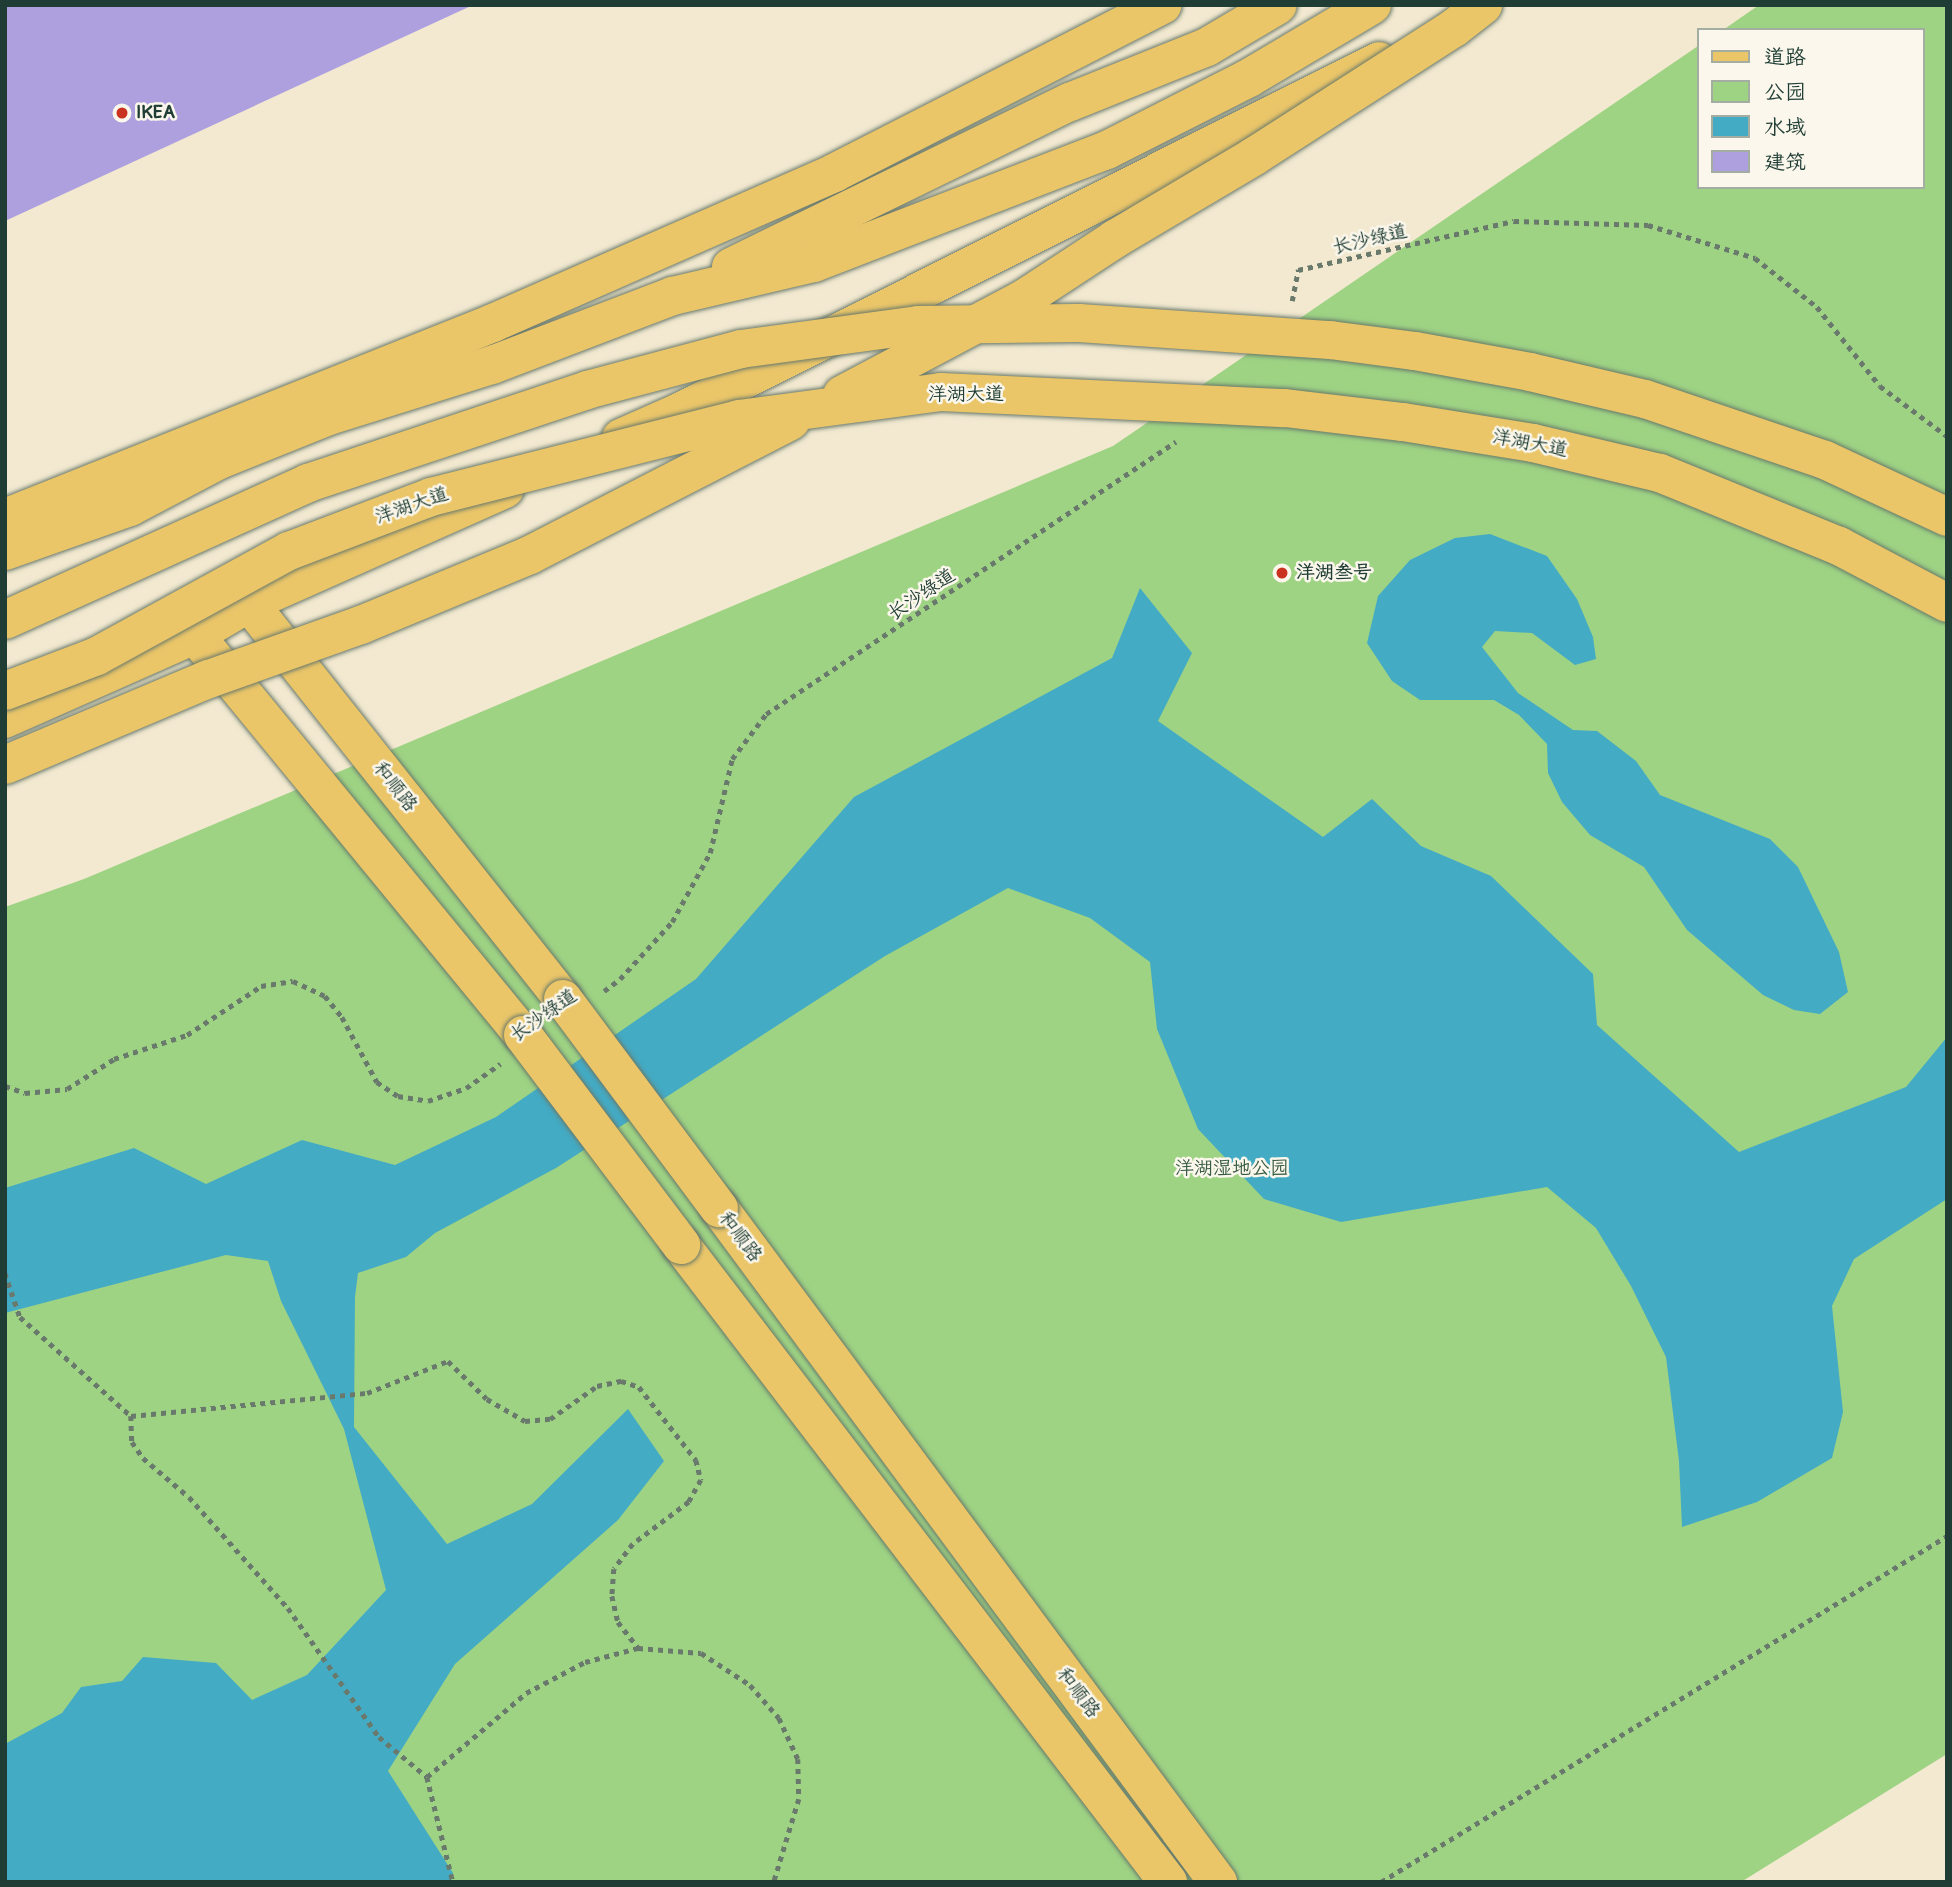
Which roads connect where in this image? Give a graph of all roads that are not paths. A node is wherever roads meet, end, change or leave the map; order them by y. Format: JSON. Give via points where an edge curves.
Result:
{"nodes":[{"id":1,"x":1162,"y":5,"type":"edge"},
{"id":2,"x":1278,"y":5,"type":"edge"},
{"id":3,"x":1372,"y":5,"type":"edge"},
{"id":4,"x":1483,"y":5,"type":"edge"},
{"id":5,"x":1492,"y":5,"type":"edge"},
{"id":6,"x":673,"y":296,"type":"junction"},
{"id":7,"x":1947,"y":517,"type":"edge"},
{"id":8,"x":5,"y":518,"type":"edge"},
{"id":9,"x":5,"y":551,"type":"edge"},
{"id":10,"x":249,"y":603,"type":"junction"},
{"id":11,"x":1947,"y":603,"type":"edge"},
{"id":12,"x":5,"y":620,"type":"edge"},
{"id":13,"x":195,"y":635,"type":"junction"},
{"id":14,"x":5,"y":691,"type":"edge"},
{"id":15,"x":5,"y":719,"type":"edge"},
{"id":16,"x":5,"y":765,"type":"edge"},
{"id":17,"x":1168,"y":1882,"type":"edge"},
{"id":18,"x":1218,"y":1882,"type":"edge"}],
"edges":[{"from":1,"to":8,"type":"main road","via":[[796,190],[493,323]]},
{"from":2,"to":6,"type":"main road","via":[[1207,47],[1070,102]]},
{"from":3,"to":6,"type":"main road","via":[[1249,78],[1107,150],[814,263]]},
{"from":4,"to":16,"type":"main road","bridge":true,"via":[[1264,150],[1025,298],[858,387],[530,555],[360,625],[209,679]]},
{"from":5,"to":10,"type":"main road","via":[[680,412]]},
{"from":6,"to":9,"type":"main road","via":[[492,365],[317,421],[219,460],[130,507]]},
{"from":7,"to":12,"type":"main road","bridge":true,"via":[[1825,460],[1645,399],[1530,372],[1317,339],[1079,323],[918,325],[741,349],[587,390],[308,483]]},
{"from":10,"to":13,"type":"main road"},
{"from":10,"to":18,"type":"main road","name":"和顺路","bridge":true,"via":[[580,997],[719,1209]]},
{"from":11,"to":14,"type":"main road","name":"洋湖大道","bridge":true,"via":[[1839,546],[1661,473],[1533,443],[1285,408],[941,392],[739,419],[431,497],[289,551],[97,656]]},
{"from":13,"to":15,"type":"main road"},
{"from":13,"to":17,"type":"main road","bridge":true,"via":[[516,1046],[681,1245]]}]}
